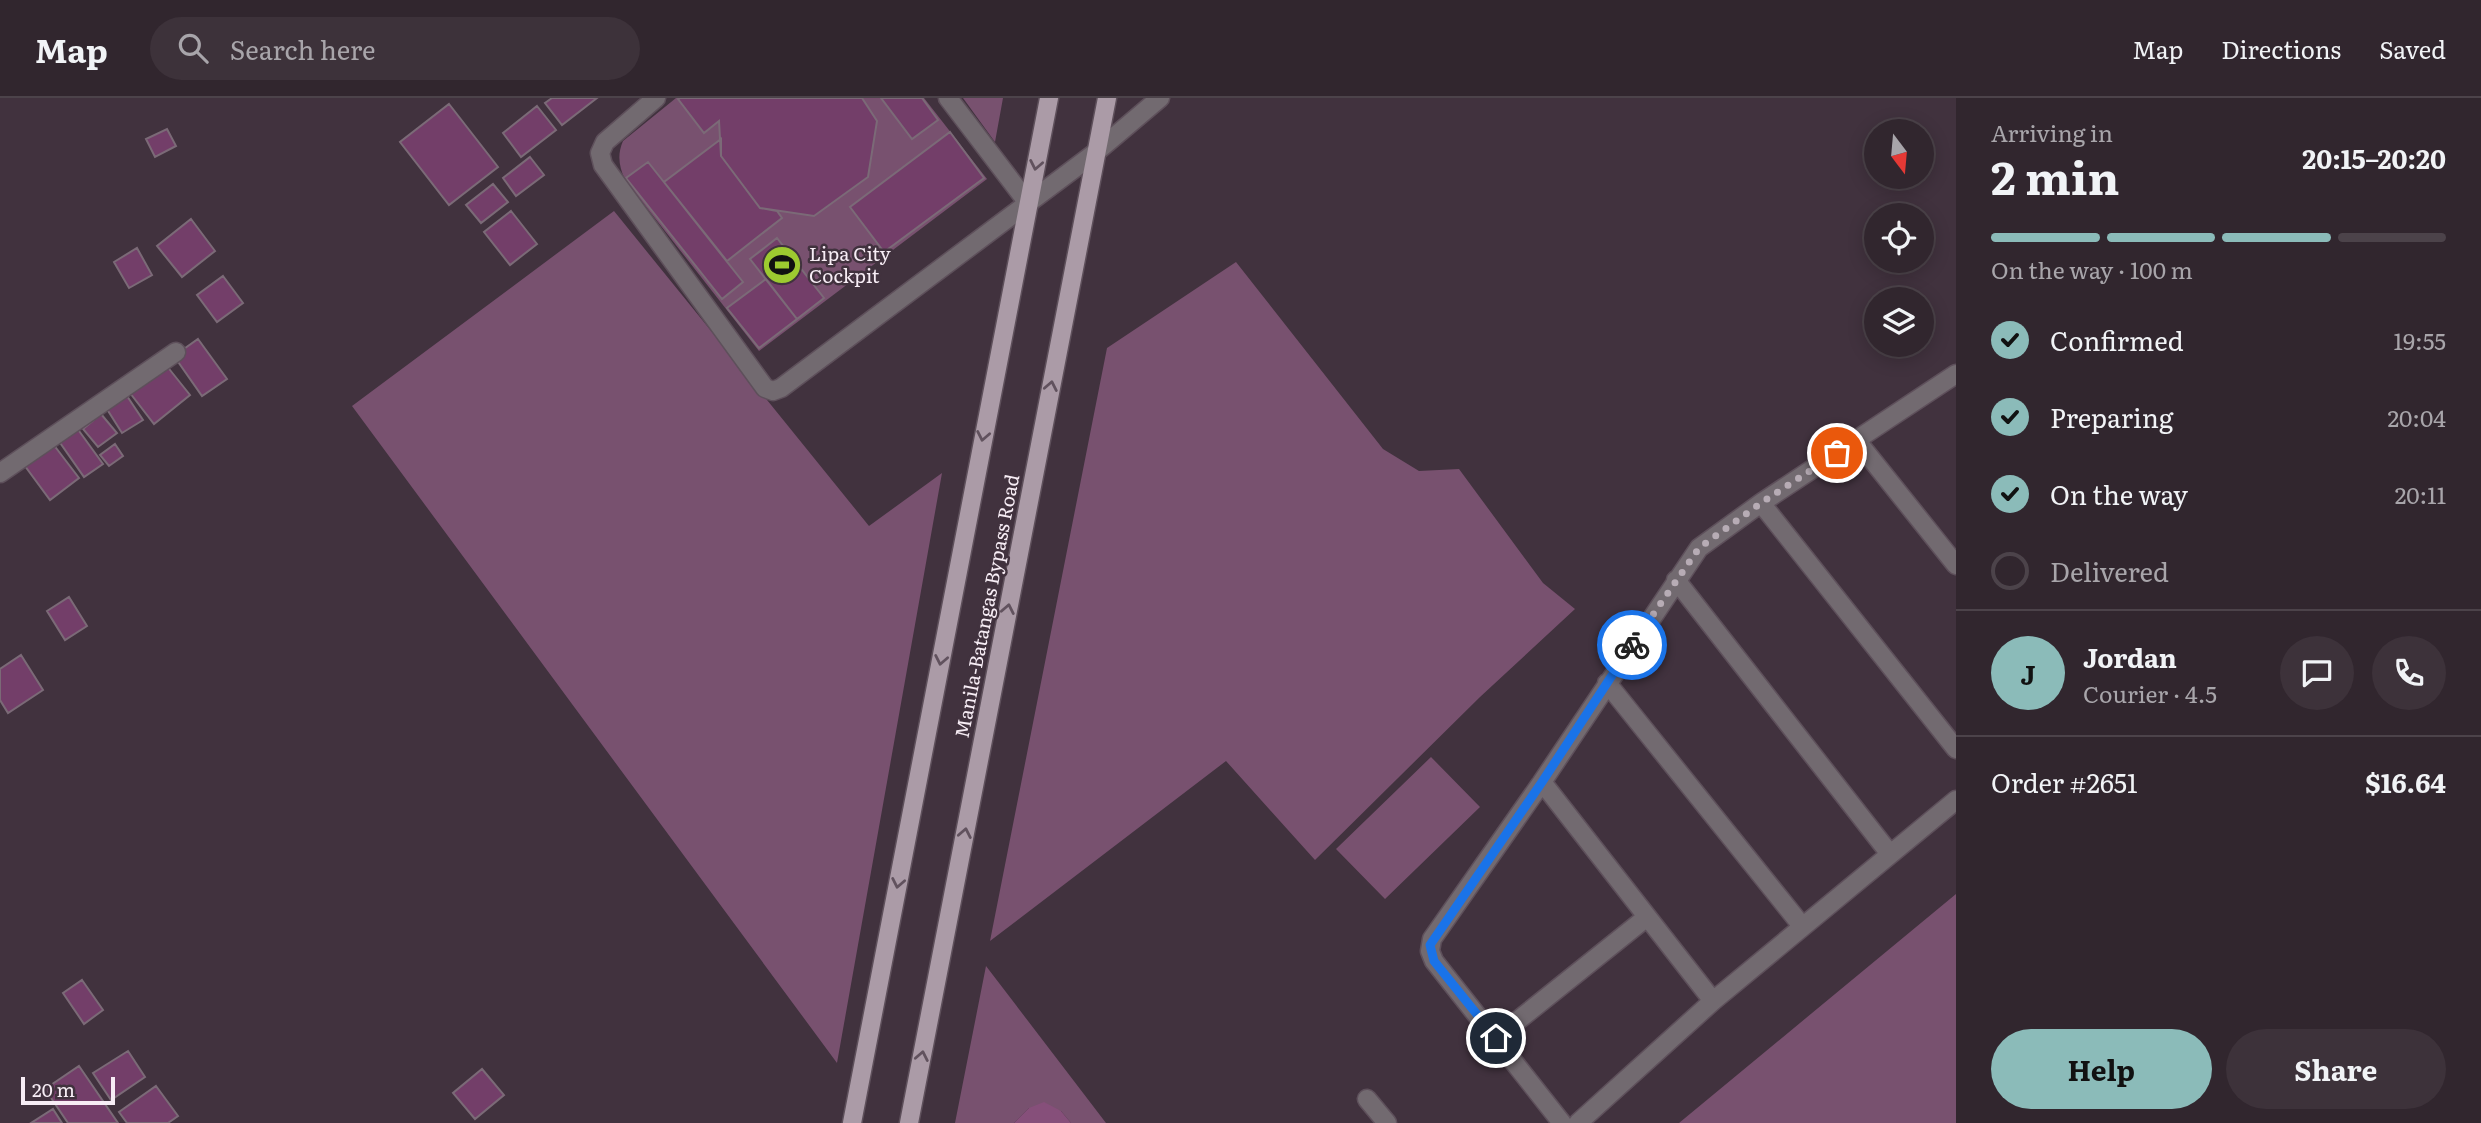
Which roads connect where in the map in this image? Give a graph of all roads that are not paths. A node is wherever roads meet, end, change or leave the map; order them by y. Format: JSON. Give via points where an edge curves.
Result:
{"nodes":[{"id":1,"x":656,"y":98,"type":"edge"},
{"id":2,"x":948,"y":98,"type":"edge"},
{"id":3,"x":1049,"y":98,"type":"edge"},
{"id":4,"x":1107,"y":98,"type":"edge"},
{"id":5,"x":1160,"y":98,"type":"edge"},
{"id":6,"x":1096,"y":153,"type":"junction"},
{"id":7,"x":1028,"y":203,"type":"junction"},
{"id":8,"x":176,"y":352,"type":"dead end"},
{"id":9,"x":1955,"y":375,"type":"edge"},
{"id":10,"x":1857,"y":441,"type":"junction"},
{"id":11,"x":0,"y":472,"type":"edge"},
{"id":12,"x":1761,"y":503,"type":"junction"},
{"id":13,"x":1956,"y":565,"type":"edge"},
{"id":14,"x":1676,"y":580,"type":"junction"},
{"id":15,"x":1607,"y":683,"type":"junction"},
{"id":16,"x":1956,"y":749,"type":"edge"},
{"id":17,"x":1542,"y":782,"type":"junction"},
{"id":18,"x":1956,"y":800,"type":"edge"},
{"id":19,"x":1890,"y":854,"type":"junction"},
{"id":20,"x":1647,"y":917,"type":"junction"},
{"id":21,"x":1802,"y":926,"type":"junction"},
{"id":22,"x":1713,"y":1001,"type":"junction"},
{"id":23,"x":1496,"y":1038,"type":"junction"},
{"id":24,"x":1367,"y":1099,"type":"dead end"},
{"id":25,"x":852,"y":1123,"type":"edge"},
{"id":26,"x":909,"y":1123,"type":"edge"},
{"id":27,"x":1387,"y":1123,"type":"edge"},
{"id":28,"x":1562,"y":1123,"type":"edge"},
{"id":29,"x":1578,"y":1123,"type":"edge"}],
"edges":[{"from":1,"to":7,"type":"street","via":[[605,142],[600,153],[603,165],[765,388],[772,391]]},
{"from":2,"to":7,"type":"street"},
{"from":3,"to":7,"type":"main road","name":"Manila-Batangas Bypass Road","one_way":true},
{"from":4,"to":6,"type":"main road","name":"Manila-Batangas Bypass Road"},
{"from":5,"to":6,"type":"street"},
{"from":6,"to":7,"type":"street"},
{"from":26,"to":6,"type":"main road","name":"Manila-Batangas Bypass Road","one_way":true},
{"from":7,"to":25,"type":"main road","name":"Manila-Batangas Bypass Road","one_way":true},
{"from":8,"to":11,"type":"street"},
{"from":9,"to":10,"type":"street"},
{"from":10,"to":12,"type":"street"},
{"from":10,"to":13,"type":"street"},
{"from":12,"to":14,"type":"street","via":[[1699,548]]},
{"from":12,"to":16,"type":"street"},
{"from":14,"to":15,"type":"street"},
{"from":14,"to":19,"type":"street"},
{"from":15,"to":17,"type":"street"},
{"from":15,"to":21,"type":"street"},
{"from":17,"to":20,"type":"street"},
{"from":17,"to":23,"type":"street","via":[[1430,945],[1434,961]]},
{"from":18,"to":19,"type":"street"},
{"from":19,"to":21,"type":"street"},
{"from":20,"to":22,"type":"street"},
{"from":20,"to":23,"type":"street"},
{"from":21,"to":22,"type":"street"},
{"from":22,"to":29,"type":"street"},
{"from":23,"to":28,"type":"street"},
{"from":24,"to":27,"type":"street"}]}
